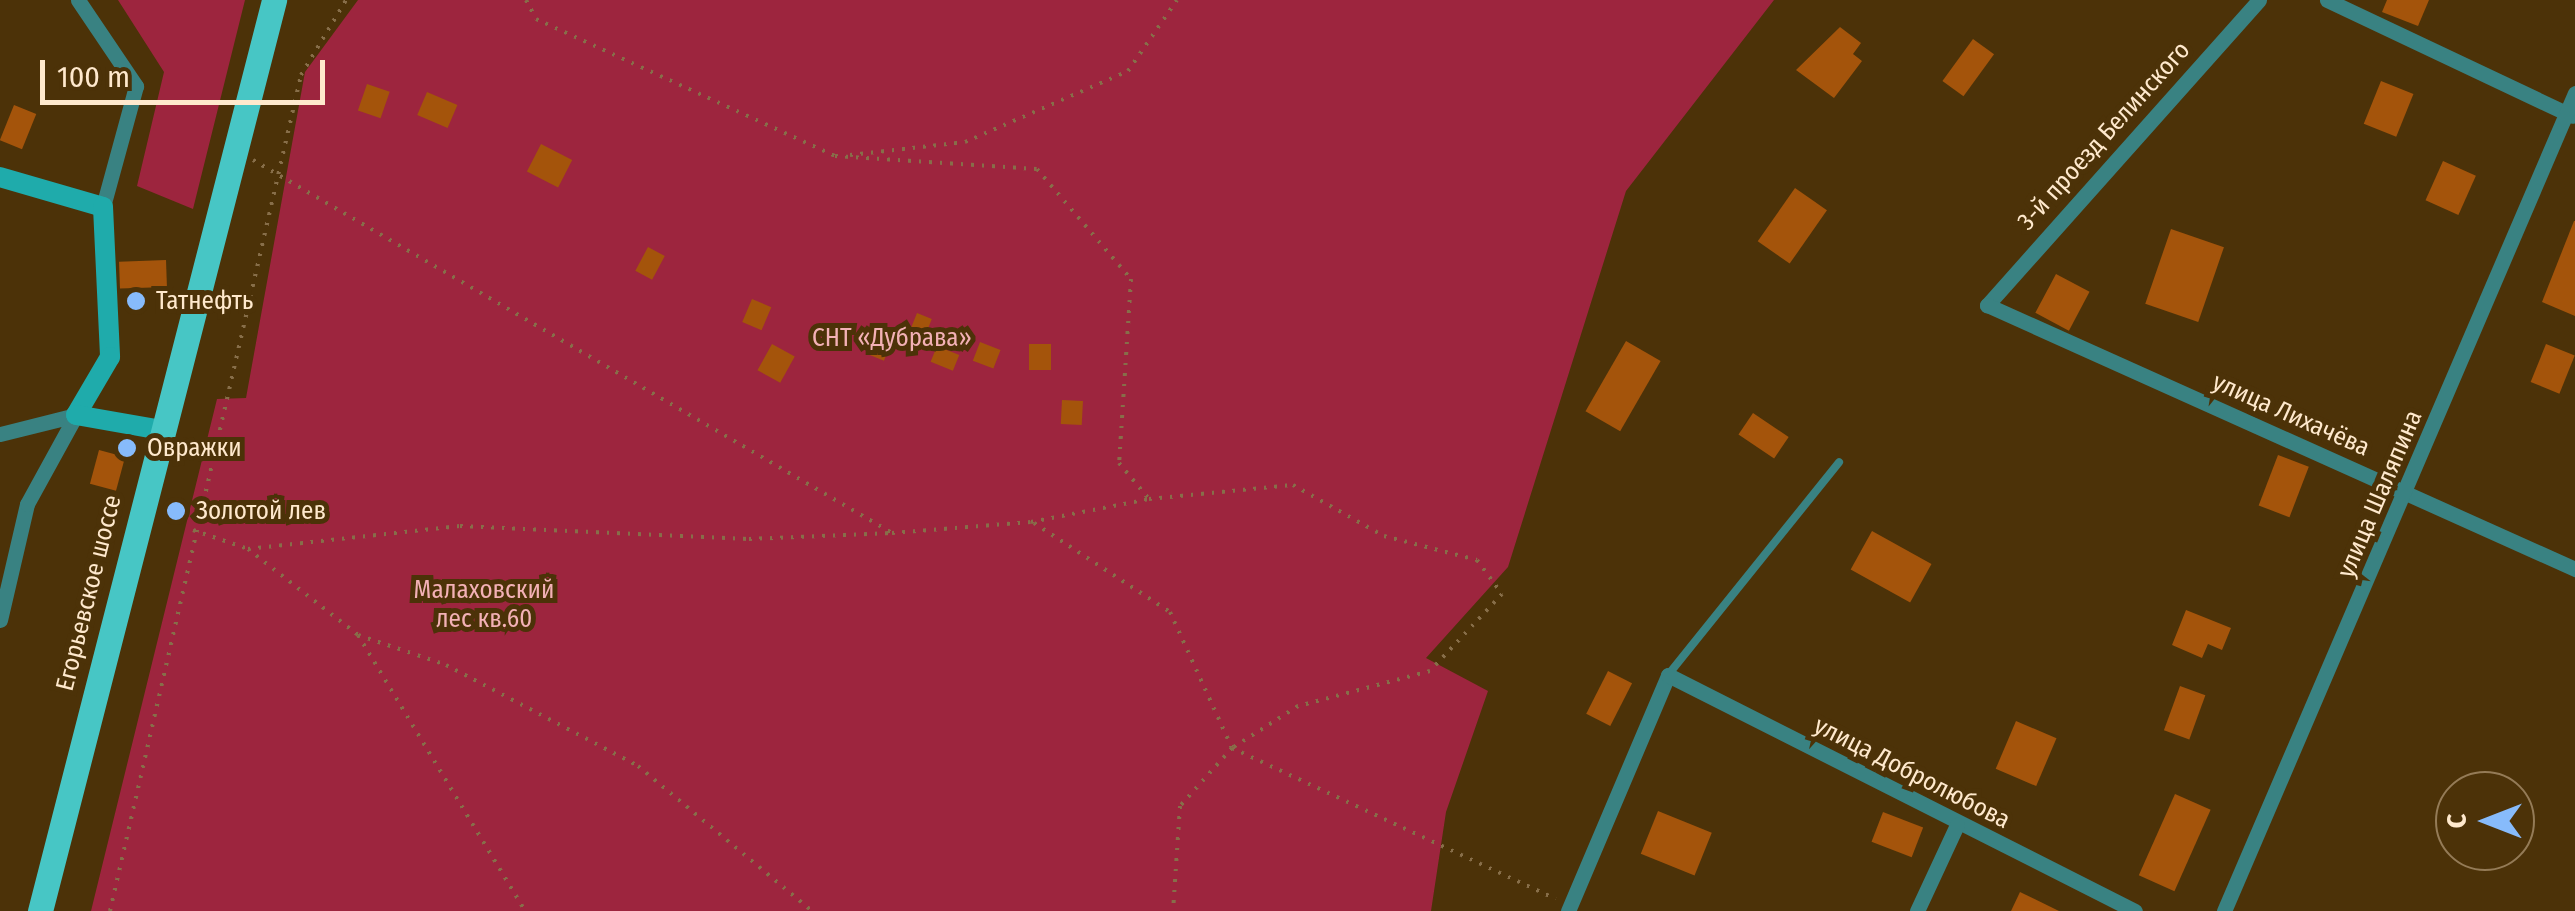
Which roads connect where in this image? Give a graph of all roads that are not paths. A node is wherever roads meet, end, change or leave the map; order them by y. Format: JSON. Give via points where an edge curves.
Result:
{"nodes":[{"id":1,"x":78,"y":0,"type":"edge"},
{"id":2,"x":274,"y":0,"type":"edge"},
{"id":3,"x":2259,"y":0,"type":"edge"},
{"id":4,"x":2327,"y":0,"type":"edge"},
{"id":5,"x":2575,"y":93,"type":"edge"},
{"id":6,"x":2570,"y":116,"type":"edge"},
{"id":7,"x":0,"y":177,"type":"edge"},
{"id":8,"x":103,"y":208,"type":"junction"},
{"id":9,"x":1987,"y":305,"type":"joint"},
{"id":10,"x":76,"y":416,"type":"junction"},
{"id":11,"x":161,"y":430,"type":"junction"},
{"id":12,"x":0,"y":434,"type":"edge"},
{"id":13,"x":1839,"y":462,"type":"dead end"},
{"id":14,"x":2408,"y":496,"type":"junction"},
{"id":15,"x":2575,"y":569,"type":"edge"},
{"id":16,"x":0,"y":620,"type":"edge"},
{"id":17,"x":1668,"y":676,"type":"junction"},
{"id":18,"x":1957,"y":825,"type":"junction"},
{"id":19,"x":1569,"y":908,"type":"edge"},
{"id":20,"x":40,"y":911,"type":"edge"},
{"id":21,"x":1916,"y":911,"type":"edge"},
{"id":22,"x":2135,"y":911,"type":"edge"},
{"id":23,"x":2224,"y":911,"type":"edge"}],
"edges":[{"from":1,"to":8,"type":"street","via":[[136,86]]},
{"from":2,"to":11,"type":"main road","name":"Егорьевское шоссе"},
{"from":3,"to":9,"type":"street","name":"3-й проезд Белинского"},
{"from":4,"to":6,"type":"street"},
{"from":5,"to":6,"type":"street","name":"улица Шаляпина"},
{"from":6,"to":14,"type":"street","name":"улица Шаляпина"},
{"from":7,"to":8,"type":"street"},
{"from":8,"to":10,"type":"street","via":[[110,357]]},
{"from":9,"to":14,"type":"street","name":"улица Лихачёва"},
{"from":10,"to":11,"type":"street"},
{"from":10,"to":12,"type":"street"},
{"from":10,"to":16,"type":"street","via":[[27,504]]},
{"from":11,"to":20,"type":"main road","name":"Егорьевское шоссе"},
{"from":13,"to":17,"type":"lane"},
{"from":14,"to":15,"type":"street","name":"улица Лихачёва"},
{"from":14,"to":23,"type":"street","name":"улица Шаляпина"},
{"from":17,"to":18,"type":"street","name":"улица Добролюбова"},
{"from":17,"to":19,"type":"street"},
{"from":18,"to":21,"type":"street"},
{"from":18,"to":22,"type":"street","name":"улица Добролюбова"}]}
